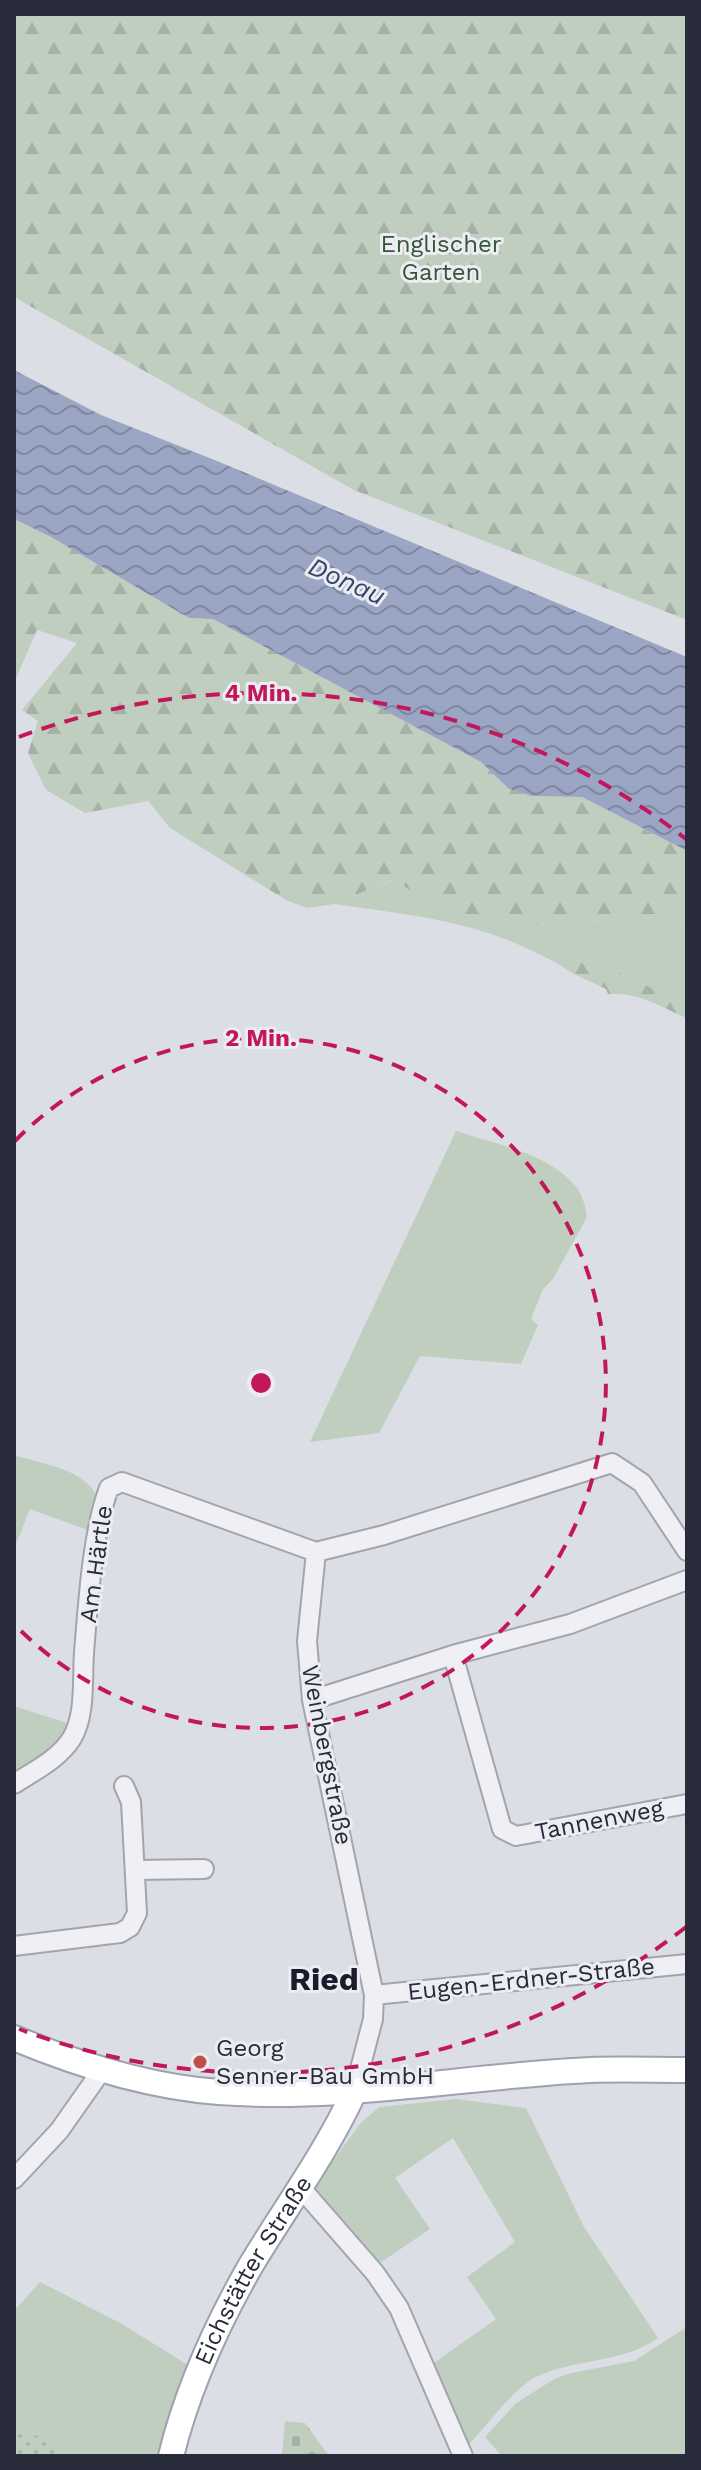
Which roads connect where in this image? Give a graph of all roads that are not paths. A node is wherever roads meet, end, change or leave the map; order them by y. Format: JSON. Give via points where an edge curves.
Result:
{"nodes":[{"id":1,"x":687,"y":1551,"type":"edge"},
{"id":2,"x":316,"y":1552,"type":"junction"},
{"id":3,"x":687,"y":1580,"type":"edge"},
{"id":4,"x":453,"y":1655,"type":"junction"},
{"id":5,"x":312,"y":1700,"type":"junction"},
{"id":6,"x":14,"y":1784,"type":"edge"},
{"id":7,"x":124,"y":1786,"type":"dead end"},
{"id":8,"x":687,"y":1804,"type":"edge"},
{"id":9,"x":204,"y":1869,"type":"dead end"},
{"id":10,"x":136,"y":1870,"type":"junction"},
{"id":11,"x":14,"y":1946,"type":"edge"},
{"id":12,"x":687,"y":1964,"type":"edge"},
{"id":13,"x":374,"y":1995,"type":"junction"},
{"id":14,"x":14,"y":2038,"type":"edge"},
{"id":15,"x":102,"y":2070,"type":"junction"},
{"id":16,"x":687,"y":2070,"type":"edge"},
{"id":17,"x":354,"y":2092,"type":"junction"},
{"id":18,"x":14,"y":2179,"type":"edge"},
{"id":19,"x":300,"y":2187,"type":"junction"},
{"id":20,"x":171,"y":2456,"type":"edge"},
{"id":21,"x":463,"y":2456,"type":"edge"}],
"edges":[{"from":1,"to":2,"type":"street","via":[[642,1483],[612,1463]]},
{"from":2,"to":5,"type":"street","name":"Weinbergstraße","via":[[307,1641]]},
{"from":2,"to":6,"type":"street","name":"Am Härtle","via":[[122,1482],[109,1488],[87,1609],[79,1721],[59,1754]]},
{"from":3,"to":4,"type":"street","via":[[570,1624]]},
{"from":4,"to":5,"type":"street"},
{"from":4,"to":8,"type":"street","name":"Tannenweg","via":[[502,1829],[516,1836]]},
{"from":5,"to":13,"type":"street","name":"Weinbergstraße"},
{"from":7,"to":10,"type":"street","via":[[131,1802]]},
{"from":9,"to":10,"type":"street"},
{"from":10,"to":11,"type":"street","via":[[137,1913],[123,1932]]},
{"from":12,"to":13,"type":"street","name":"Eugen-Erdner-Straße"},
{"from":13,"to":17,"type":"street","name":"Weinbergstraße"},
{"from":14,"to":15,"type":"main road"},
{"from":15,"to":17,"type":"main road","via":[[219,2092]]},
{"from":15,"to":18,"type":"street","via":[[59,2131]]},
{"from":16,"to":17,"type":"main road","via":[[589,2070]]},
{"from":17,"to":19,"type":"main road","name":"Eichstätter Straße"},
{"from":19,"to":20,"type":"main road","name":"Eichstätter Straße","via":[[217,2328],[197,2370]]},
{"from":19,"to":21,"type":"street","via":[[399,2308]]}]}
